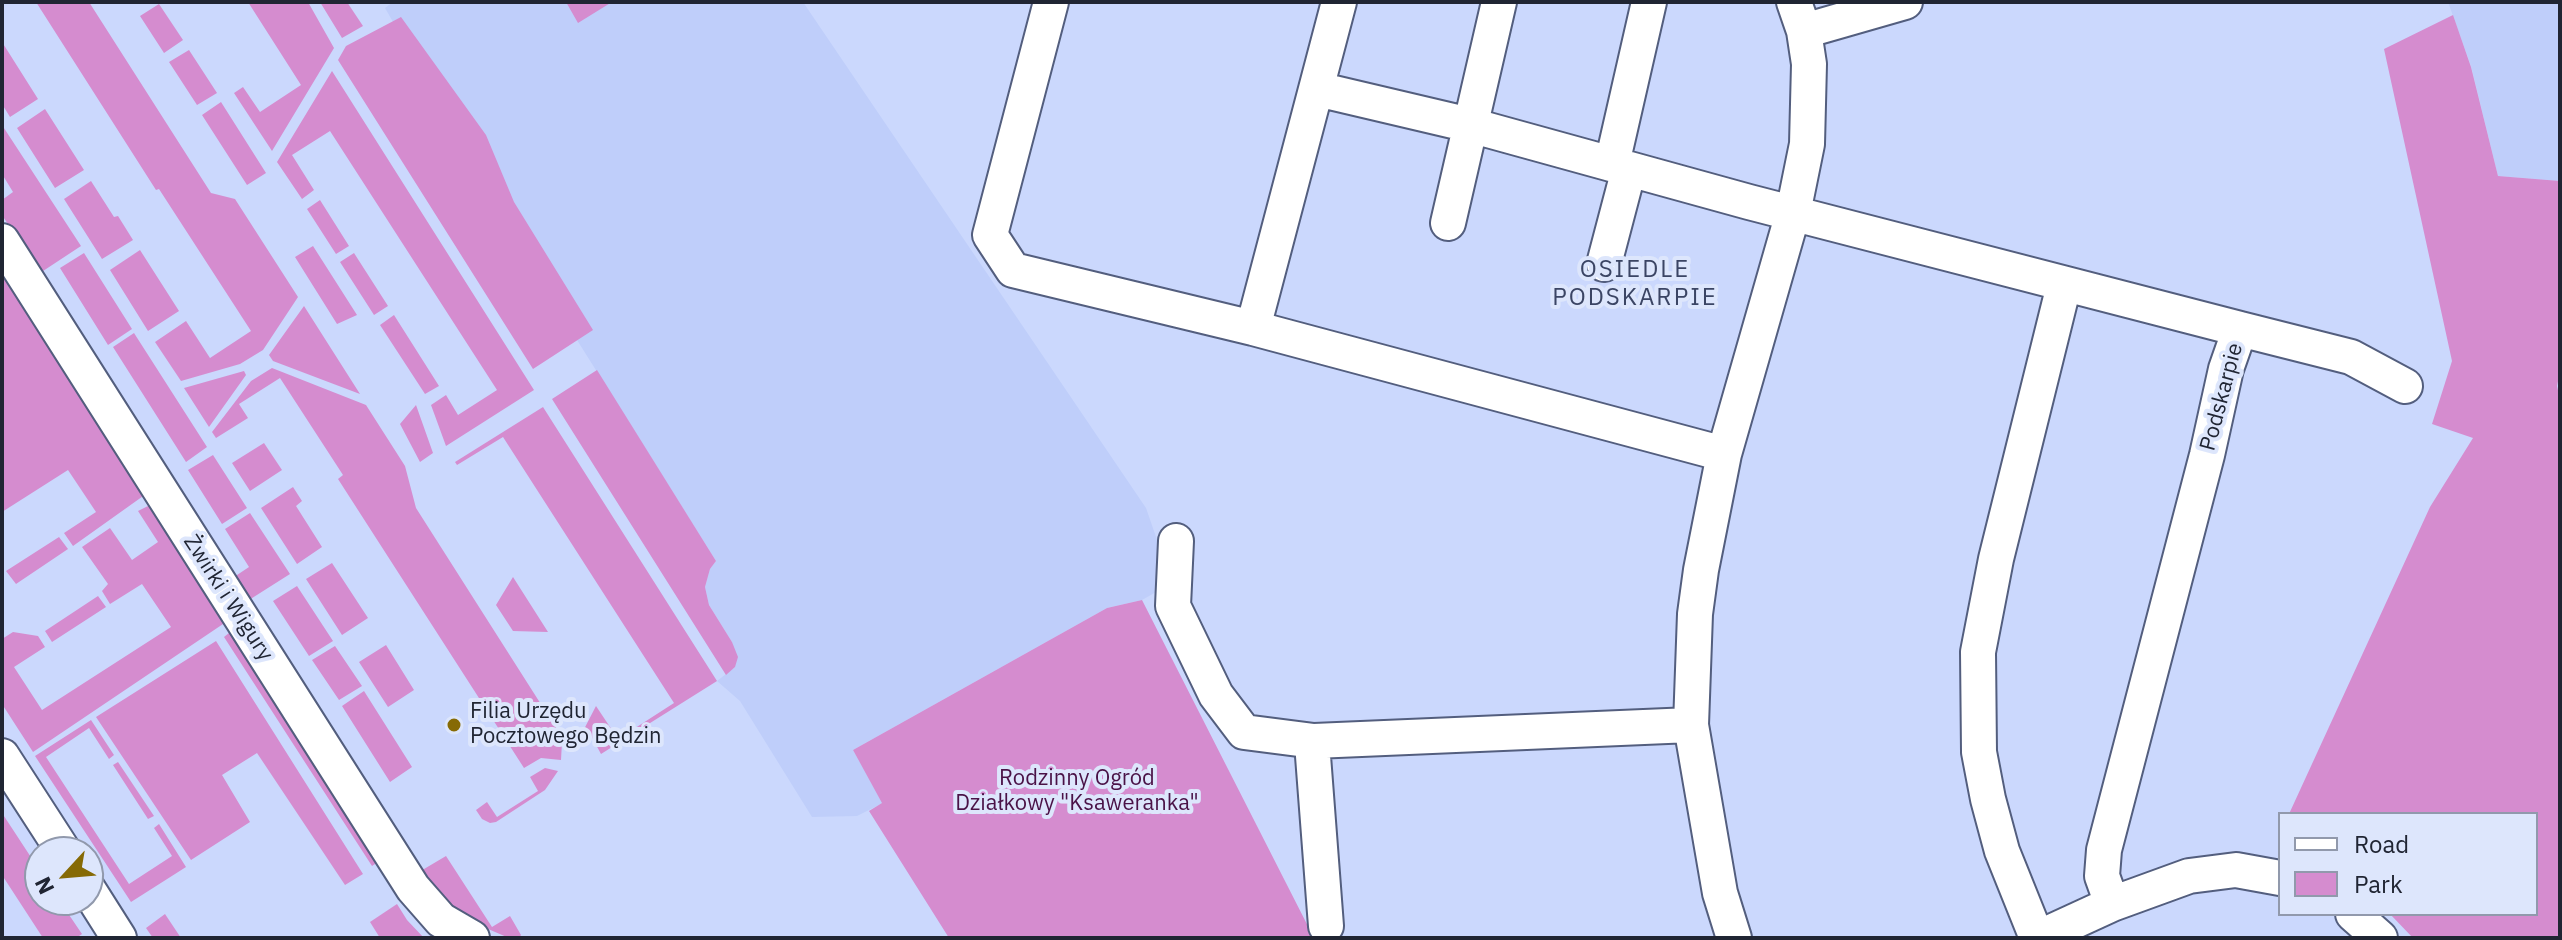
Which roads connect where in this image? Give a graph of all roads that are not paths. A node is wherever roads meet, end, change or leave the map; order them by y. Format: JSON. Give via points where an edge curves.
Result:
{"nodes":[{"id":1,"x":1051,"y":2,"type":"edge"},
{"id":2,"x":1339,"y":2,"type":"edge"},
{"id":3,"x":1499,"y":2,"type":"edge"},
{"id":4,"x":1649,"y":2,"type":"edge"},
{"id":5,"x":1905,"y":2,"type":"edge"},
{"id":6,"x":1799,"y":16,"type":"edge"},
{"id":7,"x":1317,"y":89,"type":"junction"},
{"id":8,"x":1470,"y":125,"type":"junction"},
{"id":9,"x":1620,"y":166,"type":"junction"},
{"id":10,"x":1793,"y":213,"type":"junction"},
{"id":11,"x":1448,"y":223,"type":"dead end"},
{"id":12,"x":2,"y":241,"type":"edge"},
{"id":13,"x":1604,"y":264,"type":"dead end"},
{"id":14,"x":2064,"y":285,"type":"junction"},
{"id":15,"x":1253,"y":328,"type":"junction"},
{"id":16,"x":2240,"y":329,"type":"junction"},
{"id":17,"x":2405,"y":386,"type":"dead end"},
{"id":18,"x":1724,"y":454,"type":"junction"},
{"id":19,"x":1176,"y":541,"type":"dead end"},
{"id":20,"x":1691,"y":725,"type":"junction"},
{"id":21,"x":1314,"y":741,"type":"junction"},
{"id":22,"x":2,"y":756,"type":"edge"},
{"id":23,"x":54,"y":836,"type":"edge"},
{"id":24,"x":2278,"y":877,"type":"edge"},
{"id":25,"x":2112,"y":904,"type":"junction"},
{"id":26,"x":104,"y":914,"type":"edge"},
{"id":27,"x":2355,"y":916,"type":"edge"},
{"id":28,"x":1326,"y":926,"type":"dead end"},
{"id":29,"x":119,"y":938,"type":"edge"},
{"id":30,"x":472,"y":938,"type":"edge"},
{"id":31,"x":1734,"y":938,"type":"edge"},
{"id":32,"x":2038,"y":938,"type":"edge"},
{"id":33,"x":2380,"y":938,"type":"edge"}],
"edges":[{"from":1,"to":15,"type":"street","via":[[990,235],[1013,270]]},
{"from":2,"to":7,"type":"street"},
{"from":3,"to":8,"type":"street"},
{"from":4,"to":9,"type":"street"},
{"from":5,"to":6,"type":"street"},
{"from":6,"to":10,"type":"street","via":[[1810,98]]},
{"from":7,"to":8,"type":"street","name":"Podskarpie"},
{"from":7,"to":15,"type":"street"},
{"from":8,"to":9,"type":"street","name":"Podskarpie"},
{"from":8,"to":11,"type":"street"},
{"from":9,"to":10,"type":"street","name":"Podskarpie"},
{"from":9,"to":13,"type":"street"},
{"from":10,"to":14,"type":"street","name":"Podskarpie"},
{"from":10,"to":18,"type":"street"},
{"from":12,"to":30,"type":"street","name":"Żwirki i Wigury","via":[[413,888],[441,920]]},
{"from":14,"to":16,"type":"street","name":"Podskarpie"},
{"from":14,"to":32,"type":"street","via":[[1978,652],[1979,752],[1988,799],[2002,851]]},
{"from":15,"to":18,"type":"street"},
{"from":16,"to":17,"type":"street","via":[[2351,357]]},
{"from":16,"to":25,"type":"street","name":"Podskarpie","via":[[2104,850],[2102,876]]},
{"from":18,"to":20,"type":"street","via":[[1695,614]]},
{"from":19,"to":21,"type":"street","via":[[1173,606],[1216,695],[1244,732]]},
{"from":20,"to":21,"type":"street"},
{"from":20,"to":31,"type":"street","via":[[1720,893]]},
{"from":21,"to":28,"type":"street"},
{"from":22,"to":23,"type":"street"},
{"from":24,"to":25,"type":"street","via":[[2221,871]]},
{"from":25,"to":32,"type":"street"},
{"from":26,"to":29,"type":"street"},
{"from":27,"to":33,"type":"street"}]}
